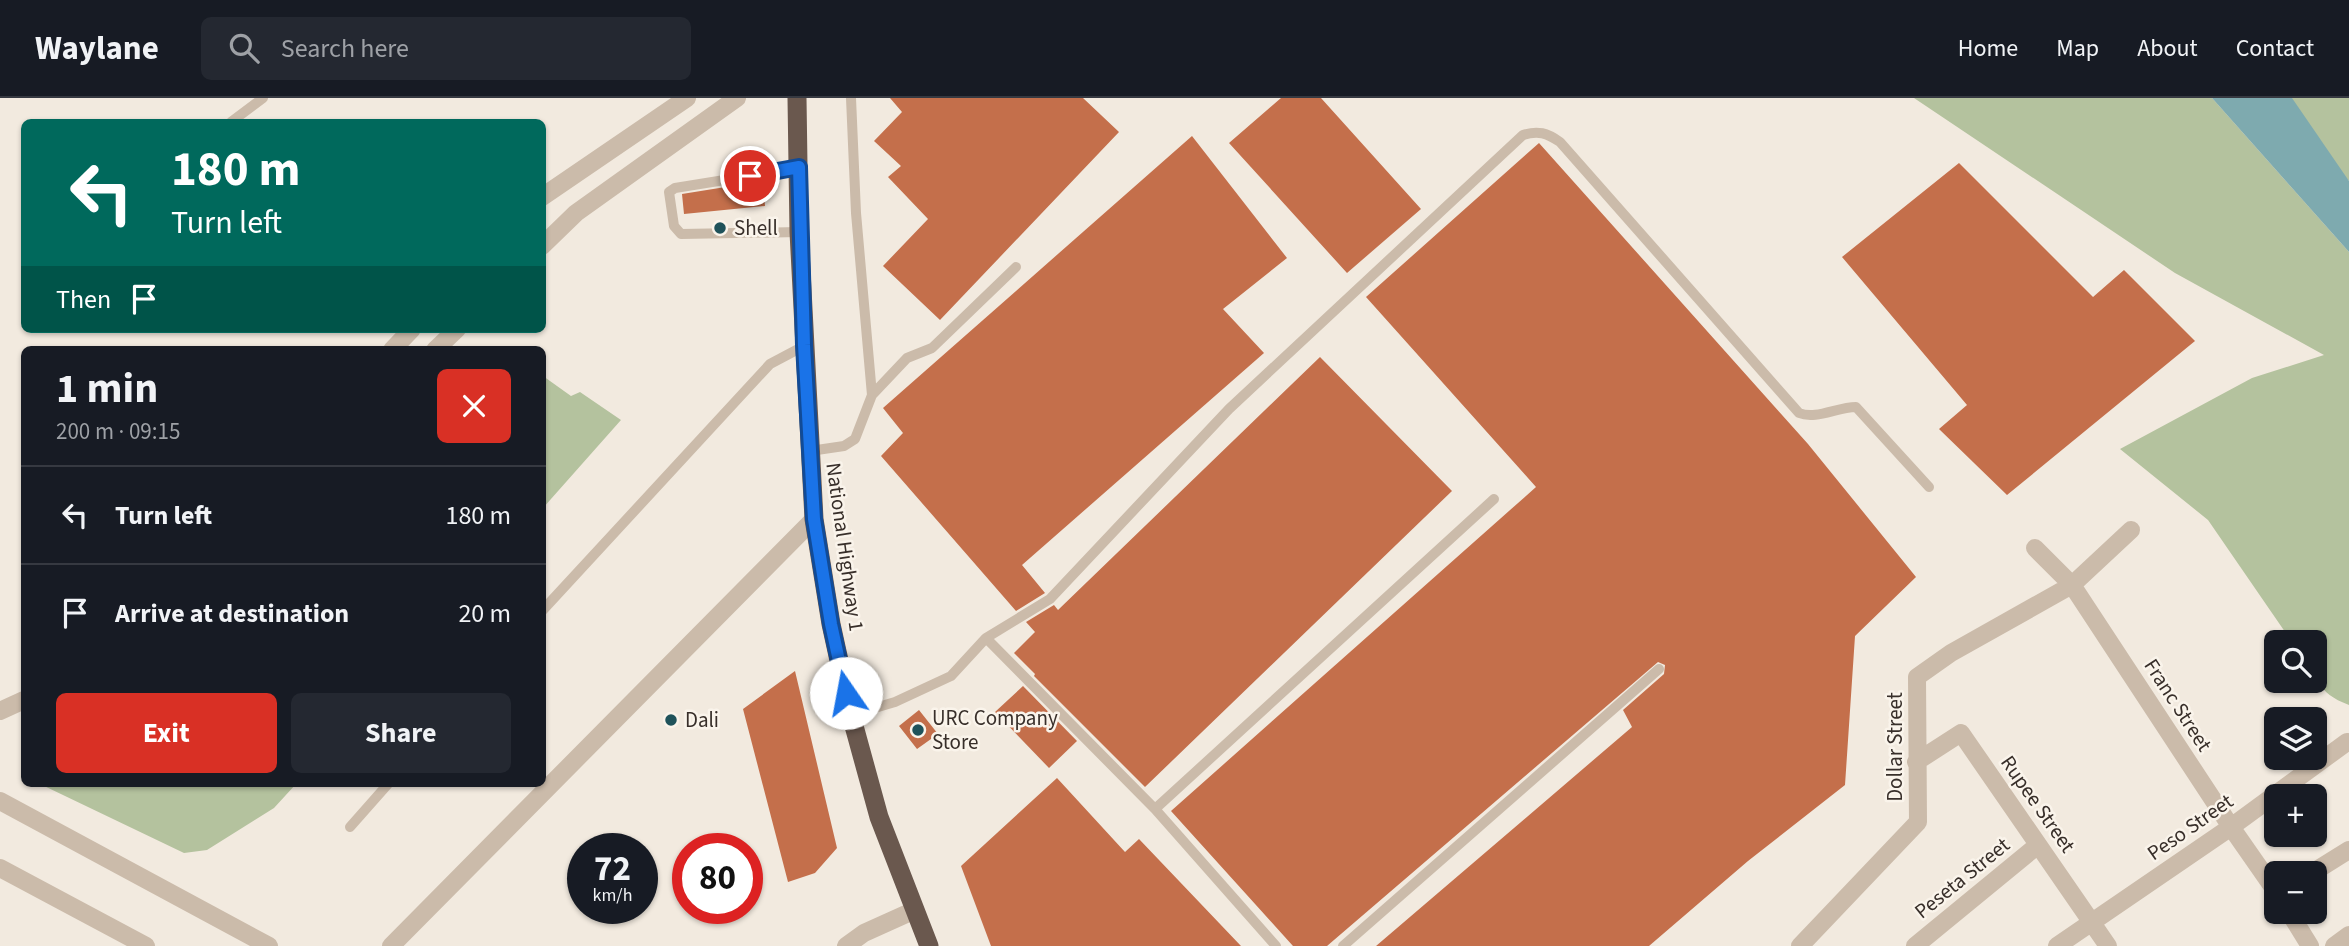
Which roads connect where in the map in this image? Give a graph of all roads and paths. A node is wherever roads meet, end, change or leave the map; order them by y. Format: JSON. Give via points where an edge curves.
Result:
{"nodes":[{"id":1,"x":263,"y":98,"type":"edge"},
{"id":2,"x":687,"y":98,"type":"edge"},
{"id":3,"x":737,"y":98,"type":"edge"},
{"id":4,"x":797,"y":98,"type":"edge"},
{"id":5,"x":851,"y":98,"type":"edge"},
{"id":6,"x":235,"y":119,"type":"edge"},
{"id":7,"x":799,"y":167,"type":"junction"},
{"id":8,"x":546,"y":194,"type":"edge"},
{"id":9,"x":799,"y":232,"type":"junction"},
{"id":10,"x":546,"y":242,"type":"edge"},
{"id":11,"x":1016,"y":267,"type":"dead end"},
{"id":12,"x":408,"y":333,"type":"edge"},
{"id":13,"x":453,"y":333,"type":"edge"},
{"id":14,"x":804,"y":345,"type":"junction"},
{"id":15,"x":396,"y":346,"type":"edge"},
{"id":16,"x":439,"y":346,"type":"edge"},
{"id":17,"x":872,"y":395,"type":"junction"},
{"id":18,"x":809,"y":452,"type":"junction"},
{"id":19,"x":1929,"y":487,"type":"dead end"},
{"id":20,"x":1494,"y":499,"type":"dead end"},
{"id":21,"x":814,"y":519,"type":"junction"},
{"id":22,"x":2131,"y":530,"type":"dead end"},
{"id":23,"x":2035,"y":548,"type":"dead end"},
{"id":24,"x":2072,"y":585,"type":"junction"},
{"id":25,"x":546,"y":607,"type":"edge"},
{"id":26,"x":986,"y":638,"type":"junction"},
{"id":27,"x":1659,"y":670,"type":"dead end"},
{"id":28,"x":21,"y":701,"type":"edge"},
{"id":29,"x":0,"y":711,"type":"edge"},
{"id":30,"x":851,"y":715,"type":"junction"},
{"id":31,"x":2347,"y":742,"type":"edge"},
{"id":32,"x":1916,"y":762,"type":"junction"},
{"id":33,"x":385,"y":787,"type":"edge"},
{"id":34,"x":0,"y":801,"type":"edge"},
{"id":35,"x":1156,"y":809,"type":"junction"},
{"id":36,"x":350,"y":827,"type":"dead end"},
{"id":37,"x":2231,"y":827,"type":"junction"},
{"id":38,"x":2038,"y":845,"type":"junction"},
{"id":39,"x":2349,"y":850,"type":"edge"},
{"id":40,"x":2327,"y":864,"type":"edge"},
{"id":41,"x":0,"y":868,"type":"edge"},
{"id":42,"x":2264,"y":874,"type":"edge"},
{"id":43,"x":915,"y":910,"type":"junction"},
{"id":44,"x":2092,"y":923,"type":"junction"},
{"id":45,"x":2296,"y":924,"type":"edge"},
{"id":46,"x":2349,"y":935,"type":"edge"},
{"id":47,"x":146,"y":946,"type":"edge"},
{"id":48,"x":269,"y":946,"type":"edge"},
{"id":49,"x":391,"y":946,"type":"edge"},
{"id":50,"x":846,"y":946,"type":"edge"},
{"id":51,"x":929,"y":946,"type":"edge"},
{"id":52,"x":1276,"y":946,"type":"edge"},
{"id":53,"x":1343,"y":946,"type":"edge"},
{"id":54,"x":1800,"y":946,"type":"edge"},
{"id":55,"x":1915,"y":946,"type":"edge"},
{"id":56,"x":2057,"y":946,"type":"edge"},
{"id":57,"x":2108,"y":946,"type":"edge"},
{"id":58,"x":2310,"y":946,"type":"edge"},
{"id":59,"x":2334,"y":946,"type":"edge"}],
"edges":[{"from":1,"to":6,"type":"lane"},
{"from":2,"to":8,"type":"street"},
{"from":3,"to":10,"type":"street","via":[[576,213]]},
{"from":4,"to":7,"type":"highway","name":"National Highway 1"},
{"from":5,"to":17,"type":"lane"},
{"from":7,"to":9,"type":"highway","name":"National Highway 1"},
{"from":7,"to":9,"type":"lane","via":[[669,192],[674,226],[681,234]]},
{"from":9,"to":14,"type":"highway","name":"National Highway 1"},
{"from":11,"to":17,"type":"lane","via":[[932,348],[907,358]]},
{"from":12,"to":15,"type":"street"},
{"from":13,"to":16,"type":"street"},
{"from":14,"to":18,"type":"highway","name":"National Highway 1"},
{"from":14,"to":25,"type":"lane","via":[[770,364]]},
{"from":17,"to":18,"type":"lane","via":[[850,444]]},
{"from":18,"to":21,"type":"highway","name":"National Highway 1"},
{"from":19,"to":26,"type":"lane","via":[[1856,407],[1807,416],[1799,413],[1560,142],[1546,133],[1533,132],[1523,135],[1229,409],[1050,599]]},
{"from":20,"to":35,"type":"lane"},
{"from":21,"to":30,"type":"highway","name":"National Highway 1"},
{"from":21,"to":49,"type":"street"},
{"from":22,"to":24,"type":"street","name":"Dollar Street"},
{"from":23,"to":24,"type":"street","name":"Franc Street"},
{"from":24,"to":32,"type":"street","name":"Dollar Street","via":[[1917,677]]},
{"from":24,"to":37,"type":"street","name":"Franc Street"},
{"from":26,"to":30,"type":"lane","via":[[951,676],[895,702]]},
{"from":26,"to":35,"type":"lane"},
{"from":27,"to":53,"type":"lane"},
{"from":28,"to":29,"type":"street"},
{"from":30,"to":43,"type":"highway","name":"National Highway 1","via":[[879,817]]},
{"from":31,"to":37,"type":"street","name":"Peso Street"},
{"from":32,"to":38,"type":"street","name":"Rupee Street","via":[[1961,733]]},
{"from":32,"to":54,"type":"street","name":"Dollar Street","via":[[1918,822]]},
{"from":33,"to":36,"type":"lane"},
{"from":34,"to":48,"type":"street"},
{"from":35,"to":52,"type":"lane"},
{"from":37,"to":42,"type":"street","name":"Franc Street"},
{"from":37,"to":44,"type":"street","name":"Peso Street"},
{"from":38,"to":44,"type":"street","name":"Rupee Street"},
{"from":38,"to":55,"type":"street","name":"Peseta Street"},
{"from":39,"to":40,"type":"street"},
{"from":41,"to":47,"type":"street"},
{"from":43,"to":50,"type":"street"},
{"from":43,"to":51,"type":"highway","name":"National Highway 1"},
{"from":44,"to":56,"type":"street","name":"Peso Street"},
{"from":44,"to":57,"type":"street","name":"Rupee Street"},
{"from":45,"to":58,"type":"street"},
{"from":46,"to":59,"type":"street"}]}
